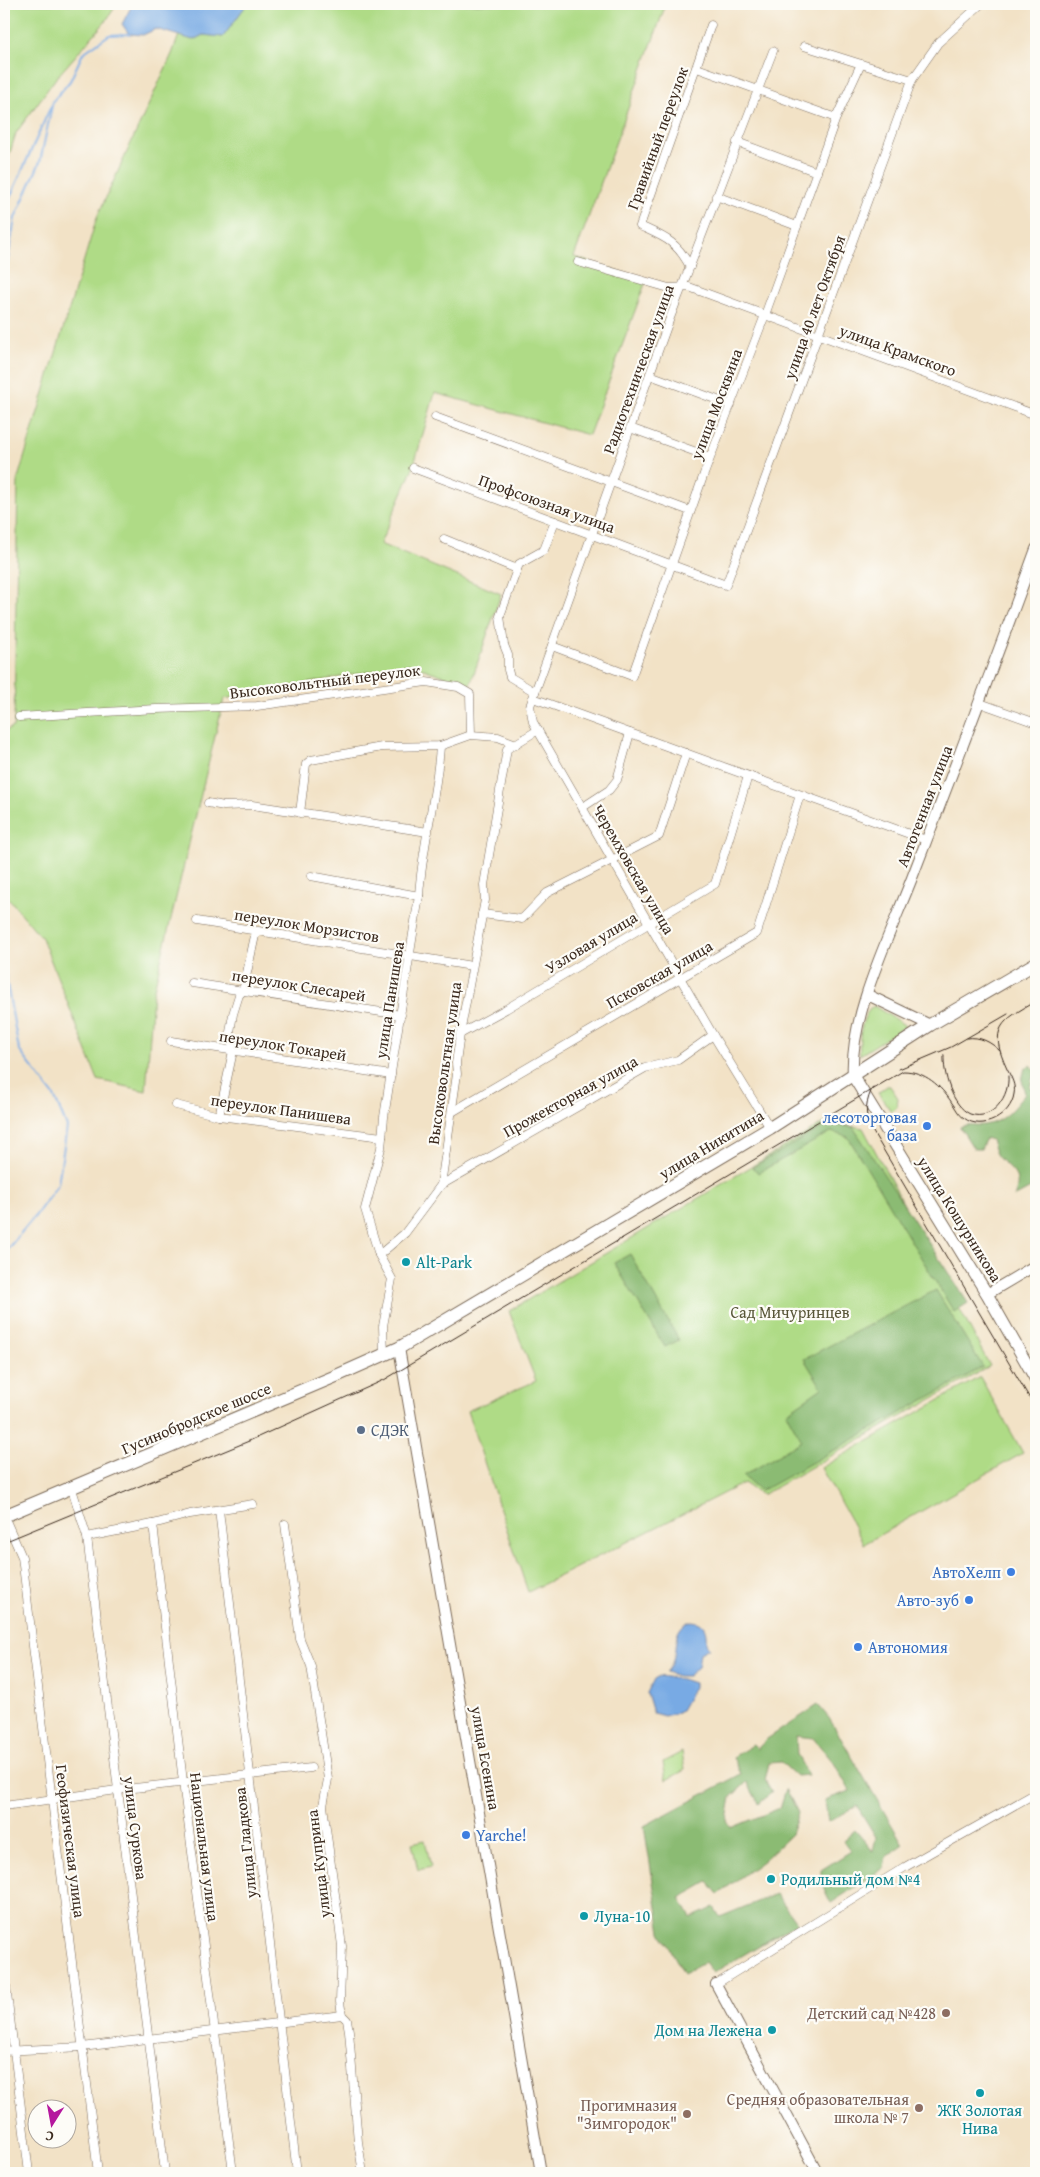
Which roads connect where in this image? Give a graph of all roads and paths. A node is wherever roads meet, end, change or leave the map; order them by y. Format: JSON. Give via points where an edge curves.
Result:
{"nodes":[{"id":1,"x":981,"y":4,"type":"edge"},
{"id":2,"x":712,"y":25,"type":"dead end"},
{"id":3,"x":804,"y":46,"type":"dead end"},
{"id":4,"x":773,"y":51,"type":"dead end"},
{"id":5,"x":862,"y":64,"type":"junction"},
{"id":6,"x":697,"y":68,"type":"junction"},
{"id":7,"x":912,"y":80,"type":"junction"},
{"id":8,"x":757,"y":88,"type":"junction"},
{"id":9,"x":836,"y":118,"type":"junction"},
{"id":10,"x":737,"y":142,"type":"junction"},
{"id":11,"x":817,"y":172,"type":"junction"},
{"id":12,"x":716,"y":196,"type":"junction"},
{"id":13,"x":797,"y":226,"type":"junction"},
{"id":14,"x":578,"y":262,"type":"dead end"},
{"id":15,"x":690,"y":267,"type":"junction"},
{"id":16,"x":682,"y":287,"type":"junction"},
{"id":17,"x":765,"y":315,"type":"junction"},
{"id":18,"x":819,"y":336,"type":"junction"},
{"id":19,"x":650,"y":374,"type":"junction"},
{"id":20,"x":731,"y":404,"type":"junction"},
{"id":21,"x":1036,"y":415,"type":"edge"},
{"id":22,"x":436,"y":417,"type":"dead end"},
{"id":23,"x":630,"y":428,"type":"junction"},
{"id":24,"x":710,"y":457,"type":"junction"},
{"id":25,"x":413,"y":468,"type":"dead end"},
{"id":26,"x":611,"y":482,"type":"junction"},
{"id":27,"x":690,"y":511,"type":"junction"},
{"id":28,"x":555,"y":521,"type":"junction"},
{"id":29,"x":592,"y":535,"type":"junction"},
{"id":30,"x":444,"y":539,"type":"dead end"},
{"id":31,"x":1036,"y":549,"type":"edge"},
{"id":32,"x":1034,"y":562,"type":"edge"},
{"id":33,"x":671,"y":564,"type":"junction"},
{"id":34,"x":517,"y":569,"type":"junction"},
{"id":35,"x":552,"y":646,"type":"junction"},
{"id":36,"x":534,"y":695,"type":"junction"},
{"id":37,"x":980,"y":703,"type":"junction"},
{"id":38,"x":19,"y":717,"type":"dead end"},
{"id":39,"x":1036,"y":724,"type":"edge"},
{"id":40,"x":538,"y":730,"type":"junction"},
{"id":41,"x":630,"y":733,"type":"junction"},
{"id":42,"x":471,"y":735,"type":"junction"},
{"id":43,"x":516,"y":744,"type":"junction"},
{"id":44,"x":440,"y":746,"type":"junction"},
{"id":45,"x":686,"y":753,"type":"junction"},
{"id":46,"x":748,"y":776,"type":"junction"},
{"id":47,"x":800,"y":795,"type":"junction"},
{"id":48,"x":208,"y":803,"type":"dead end"},
{"id":49,"x":583,"y":807,"type":"junction"},
{"id":50,"x":300,"y":813,"type":"junction"},
{"id":51,"x":428,"y":832,"type":"junction"},
{"id":52,"x":926,"y":840,"type":"junction"},
{"id":53,"x":612,"y":860,"type":"junction"},
{"id":54,"x":311,"y":876,"type":"dead end"},
{"id":55,"x":419,"y":896,"type":"junction"},
{"id":56,"x":482,"y":914,"type":"junction"},
{"id":57,"x":197,"y":921,"type":"dead end"},
{"id":58,"x":649,"y":923,"type":"junction"},
{"id":59,"x":256,"y":931,"type":"junction"},
{"id":60,"x":410,"y":955,"type":"junction"},
{"id":61,"x":1036,"y":963,"type":"edge"},
{"id":62,"x":472,"y":966,"type":"junction"},
{"id":63,"x":680,"y":978,"type":"junction"},
{"id":64,"x":192,"y":983,"type":"dead end"},
{"id":65,"x":243,"y":991,"type":"junction"},
{"id":66,"x":868,"y":995,"type":"junction"},
{"id":67,"x":401,"y":1015,"type":"junction"},
{"id":68,"x":930,"y":1025,"type":"junction"},
{"id":69,"x":460,"y":1034,"type":"junction"},
{"id":70,"x":713,"y":1035,"type":"junction"},
{"id":71,"x":171,"y":1041,"type":"dead end"},
{"id":72,"x":233,"y":1051,"type":"junction"},
{"id":73,"x":391,"y":1075,"type":"junction"},
{"id":74,"x":853,"y":1076,"type":"junction"},
{"id":75,"x":176,"y":1105,"type":"dead end"},
{"id":76,"x":452,"y":1112,"type":"junction"},
{"id":77,"x":219,"y":1116,"type":"junction"},
{"id":78,"x":770,"y":1128,"type":"junction"},
{"id":79,"x":382,"y":1137,"type":"junction"},
{"id":80,"x":441,"y":1185,"type":"junction"},
{"id":81,"x":379,"y":1255,"type":"junction"},
{"id":82,"x":1036,"y":1265,"type":"edge"},
{"id":83,"x":987,"y":1294,"type":"junction"},
{"id":84,"x":399,"y":1348,"type":"junction"},
{"id":85,"x":384,"y":1355,"type":"junction"},
{"id":86,"x":1036,"y":1380,"type":"edge"},
{"id":87,"x":72,"y":1488,"type":"junction"},
{"id":88,"x":253,"y":1504,"type":"dead end"},
{"id":89,"x":219,"y":1510,"type":"junction"},
{"id":90,"x":4,"y":1516,"type":"edge"},
{"id":91,"x":153,"y":1524,"type":"junction"},
{"id":92,"x":285,"y":1524,"type":"dead end"},
{"id":93,"x":87,"y":1537,"type":"junction"},
{"id":94,"x":311,"y":1768,"type":"dead end"},
{"id":95,"x":252,"y":1775,"type":"junction"},
{"id":96,"x":183,"y":1782,"type":"junction"},
{"id":97,"x":117,"y":1790,"type":"junction"},
{"id":98,"x":1036,"y":1793,"type":"edge"},
{"id":99,"x":52,"y":1799,"type":"junction"},
{"id":100,"x":4,"y":1806,"type":"edge"},
{"id":101,"x":4,"y":1969,"type":"edge"},
{"id":102,"x":716,"y":1984,"type":"joint"},
{"id":103,"x":342,"y":2015,"type":"junction"},
{"id":104,"x":280,"y":2023,"type":"junction"},
{"id":105,"x":214,"y":2031,"type":"junction"},
{"id":106,"x":149,"y":2040,"type":"junction"},
{"id":107,"x":82,"y":2047,"type":"junction"},
{"id":108,"x":13,"y":2050,"type":"junction"},
{"id":109,"x":4,"y":2051,"type":"edge"},
{"id":110,"x":29,"y":2173,"type":"edge"},
{"id":111,"x":98,"y":2173,"type":"edge"},
{"id":112,"x":165,"y":2173,"type":"edge"},
{"id":113,"x":233,"y":2173,"type":"edge"},
{"id":114,"x":297,"y":2173,"type":"edge"},
{"id":115,"x":363,"y":2173,"type":"edge"},
{"id":116,"x":541,"y":2173,"type":"edge"},
{"id":117,"x":818,"y":2173,"type":"edge"}],
"edges":[{"from":1,"to":7,"type":"street","name":"улица 40 лет Октября","via":[[938,43]]},
{"from":2,"to":6,"type":"street","name":"Гравийный переулок"},
{"from":3,"to":5,"type":"street"},
{"from":4,"to":8,"type":"street","name":"Радиотехническая улица"},
{"from":5,"to":7,"type":"street"},
{"from":5,"to":9,"type":"street","name":"улица Москвина"},
{"from":6,"to":8,"type":"street"},
{"from":6,"to":15,"type":"street","name":"Гравийный переулок","via":[[640,226],[671,241],[683,253]]},
{"from":7,"to":18,"type":"street","name":"улица 40 лет Октября"},
{"from":8,"to":9,"type":"street"},
{"from":8,"to":10,"type":"street","name":"Радиотехническая улица"},
{"from":9,"to":11,"type":"street","name":"улица Москвина"},
{"from":10,"to":11,"type":"street"},
{"from":10,"to":12,"type":"street","name":"Радиотехническая улица"},
{"from":11,"to":13,"type":"street","name":"улица Москвина"},
{"from":12,"to":13,"type":"street"},
{"from":12,"to":15,"type":"street","name":"Радиотехническая улица"},
{"from":13,"to":17,"type":"street","name":"улица Москвина"},
{"from":14,"to":16,"type":"street","name":"улица Крамского","via":[[669,288]]},
{"from":15,"to":16,"type":"street","name":"Радиотехническая улица"},
{"from":16,"to":17,"type":"street","name":"улица Крамского"},
{"from":16,"to":19,"type":"street","name":"Радиотехническая улица"},
{"from":17,"to":18,"type":"street","name":"улица Крамского"},
{"from":17,"to":20,"type":"street","name":"улица Москвина"},
{"from":18,"to":21,"type":"street","name":"улица Крамского"},
{"from":18,"to":33,"type":"street","name":"улица 40 лет Октября","via":[[726,585]]},
{"from":19,"to":20,"type":"street"},
{"from":19,"to":23,"type":"street","name":"Радиотехническая улица"},
{"from":20,"to":24,"type":"street","name":"улица Москвина"},
{"from":22,"to":26,"type":"street"},
{"from":23,"to":24,"type":"street"},
{"from":23,"to":26,"type":"street","name":"Радиотехническая улица"},
{"from":24,"to":27,"type":"street","name":"улица Москвина"},
{"from":25,"to":28,"type":"street","name":"Профсоюзная улица"},
{"from":26,"to":27,"type":"street"},
{"from":26,"to":29,"type":"street","name":"Радиотехническая улица"},
{"from":27,"to":33,"type":"street","name":"улица Москвина"},
{"from":28,"to":29,"type":"street","name":"Профсоюзная улица"},
{"from":28,"to":34,"type":"street","via":[[544,550],[519,564]]},
{"from":29,"to":33,"type":"street","name":"Профсоюзная улица"},
{"from":29,"to":35,"type":"street","name":"Радиотехническая улица"},
{"from":30,"to":34,"type":"street"},
{"from":31,"to":32,"type":"street","name":"Автогенная улица"},
{"from":32,"to":37,"type":"street","name":"Автогенная улица"},
{"from":33,"to":35,"type":"street","name":"улица Москвина","via":[[632,676]]},
{"from":34,"to":36,"type":"street","via":[[500,616],[510,677]]},
{"from":35,"to":36,"type":"street","name":"Радиотехническая улица"},
{"from":36,"to":40,"type":"street","name":"Черемховская улица","via":[[530,706]]},
{"from":36,"to":41,"type":"street"},
{"from":37,"to":39,"type":"street"},
{"from":37,"to":52,"type":"street","name":"Автогенная улица"},
{"from":38,"to":42,"type":"street","name":"Высоковольтный переулок","via":[[257,706],[426,682],[458,687],[470,694]]},
{"from":40,"to":43,"type":"street"},
{"from":40,"to":49,"type":"street","name":"Черемховская улица"},
{"from":41,"to":45,"type":"street"},
{"from":41,"to":49,"type":"street","via":[[617,780],[609,790]]},
{"from":42,"to":43,"type":"street","via":[[498,737]]},
{"from":42,"to":44,"type":"street"},
{"from":43,"to":56,"type":"street","name":"Высоковольтная улица","via":[[508,749],[484,884]]},
{"from":44,"to":50,"type":"street","via":[[382,747],[311,760],[306,764]]},
{"from":44,"to":51,"type":"street","name":"улица Панишева"},
{"from":45,"to":46,"type":"street"},
{"from":45,"to":53,"type":"street","via":[[659,836]]},
{"from":46,"to":47,"type":"street"},
{"from":46,"to":58,"type":"street","name":"Узловая улица","via":[[715,884]]},
{"from":47,"to":52,"type":"street"},
{"from":47,"to":63,"type":"street","name":"Псковская улица","via":[[757,933]]},
{"from":48,"to":50,"type":"street"},
{"from":49,"to":53,"type":"street","name":"Черемховская улица"},
{"from":50,"to":51,"type":"street"},
{"from":51,"to":55,"type":"street","name":"улица Панишева"},
{"from":52,"to":66,"type":"street","name":"Автогенная улица"},
{"from":53,"to":56,"type":"street","via":[[547,893],[522,919]]},
{"from":53,"to":58,"type":"street","name":"Черемховская улица"},
{"from":54,"to":55,"type":"street"},
{"from":55,"to":60,"type":"street","name":"улица Панишева"},
{"from":56,"to":62,"type":"street","name":"Высоковольтная улица"},
{"from":57,"to":59,"type":"street","name":"переулок Морзистов"},
{"from":58,"to":63,"type":"street","name":"Черемховская улица"},
{"from":58,"to":69,"type":"street","name":"Узловая улица"},
{"from":59,"to":60,"type":"street","name":"переулок Морзистов"},
{"from":59,"to":65,"type":"street"},
{"from":60,"to":62,"type":"street","name":"переулок Морзистов"},
{"from":60,"to":67,"type":"street","name":"улица Панишева"},
{"from":61,"to":68,"type":"main road","name":"улица Никитина"},
{"from":62,"to":69,"type":"street","name":"Высоковольтная улица"},
{"from":63,"to":70,"type":"street","name":"Черемховская улица"},
{"from":63,"to":76,"type":"street","name":"Псковская улица"},
{"from":64,"to":65,"type":"street","name":"переулок Слесарей"},
{"from":65,"to":67,"type":"street","name":"переулок Слесарей"},
{"from":65,"to":72,"type":"street","via":[[239,995],[230,1032]]},
{"from":66,"to":68,"type":"street"},
{"from":66,"to":74,"type":"street","name":"Автогенная улица","via":[[854,1044]]},
{"from":67,"to":73,"type":"street","name":"улица Панишева"},
{"from":68,"to":74,"type":"main road","name":"улица Никитина"},
{"from":69,"to":76,"type":"street","name":"Высоковольтная улица"},
{"from":70,"to":78,"type":"street","name":"Черемховская улица"},
{"from":70,"to":80,"type":"street","name":"Прожекторная улица","via":[[678,1060],[645,1068]]},
{"from":71,"to":72,"type":"street","name":"переулок Токарей"},
{"from":72,"to":73,"type":"street","name":"переулок Токарей"},
{"from":72,"to":77,"type":"street"},
{"from":73,"to":79,"type":"street","name":"улица Панишева"},
{"from":74,"to":78,"type":"main road","name":"улица Никитина"},
{"from":74,"to":83,"type":"main road","name":"улица Кошурникова"},
{"from":75,"to":77,"type":"street","name":"переулок Панишева"},
{"from":76,"to":80,"type":"street","name":"Высоковольтная улица"},
{"from":77,"to":79,"type":"street","name":"переулок Панишева"},
{"from":78,"to":84,"type":"main road","name":"улица Никитина"},
{"from":79,"to":81,"type":"street","name":"улица Панишева","via":[[365,1209]]},
{"from":80,"to":81,"type":"street","name":"Высоковольтная улица","via":[[405,1233]]},
{"from":81,"to":85,"type":"street","via":[[392,1279],[383,1326]]},
{"from":82,"to":83,"type":"street"},
{"from":83,"to":86,"type":"main road","name":"улица Кошурникова"},
{"from":84,"to":85,"type":"main road","name":"Гусинобродское шоссе"},
{"from":84,"to":116,"type":"street","name":"улица Есенина"},
{"from":85,"to":87,"type":"main road","name":"Гусинобродское шоссе"},
{"from":87,"to":90,"type":"main road","name":"Гусинобродское шоссе"},
{"from":87,"to":93,"type":"street","name":"улица Суркова"},
{"from":88,"to":89,"type":"street"},
{"from":89,"to":91,"type":"street"},
{"from":89,"to":95,"type":"street","name":"улица Гладкова"},
{"from":90,"to":99,"type":"street","name":"Геофизическая улица","via":[[22,1557]]},
{"from":91,"to":93,"type":"street"},
{"from":91,"to":96,"type":"street","name":"Национальная улица"},
{"from":92,"to":103,"type":"street","name":"улица Куприна","via":[[300,1639],[312,1666],[328,1778],[323,1806],[342,1946]]},
{"from":93,"to":97,"type":"street","name":"улица Суркова"},
{"from":94,"to":95,"type":"street"},
{"from":95,"to":96,"type":"street"},
{"from":95,"to":104,"type":"street","name":"улица Гладкова"},
{"from":96,"to":97,"type":"street"},
{"from":96,"to":105,"type":"street","name":"Национальная улица"},
{"from":97,"to":99,"type":"street"},
{"from":97,"to":106,"type":"street","name":"улица Суркова"},
{"from":98,"to":102,"type":"street","via":[[905,1867]]},
{"from":99,"to":100,"type":"street"},
{"from":99,"to":107,"type":"street","name":"Геофизическая улица"},
{"from":101,"to":108,"type":"street"},
{"from":102,"to":117,"type":"street"},
{"from":103,"to":104,"type":"street"},
{"from":103,"to":115,"type":"street","name":"улица Куприна","via":[[347,2020],[349,2031]]},
{"from":104,"to":105,"type":"street"},
{"from":104,"to":114,"type":"street","name":"улица Гладкова"},
{"from":105,"to":106,"type":"street"},
{"from":105,"to":113,"type":"street","name":"Национальная улица"},
{"from":106,"to":107,"type":"street"},
{"from":106,"to":112,"type":"street","name":"улица Суркова"},
{"from":107,"to":108,"type":"street"},
{"from":107,"to":111,"type":"street","name":"Геофизическая улица"},
{"from":108,"to":109,"type":"street"},
{"from":108,"to":110,"type":"street"}]}
